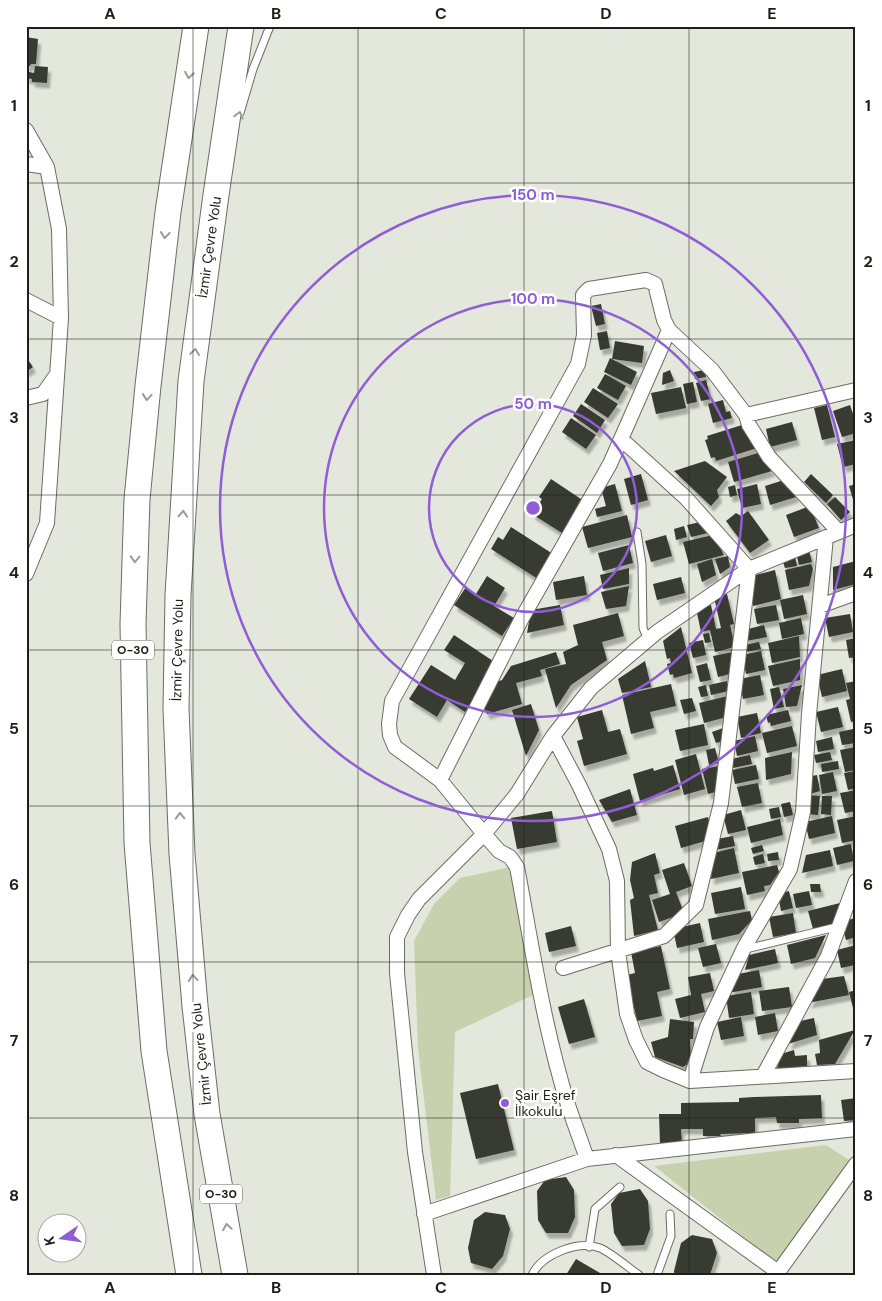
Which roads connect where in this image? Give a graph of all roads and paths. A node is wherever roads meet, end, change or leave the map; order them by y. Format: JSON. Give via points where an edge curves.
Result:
{"nodes":[{"id":1,"x":196,"y":26,"type":"edge"},
{"id":2,"x":241,"y":26,"type":"edge"},
{"id":3,"x":270,"y":26,"type":"edge"},
{"id":4,"x":237,"y":123,"type":"dead end"},
{"id":5,"x":26,"y":130,"type":"edge"},
{"id":6,"x":232,"y":141,"type":"dead end"},
{"id":7,"x":26,"y":164,"type":"edge"},
{"id":8,"x":46,"y":167,"type":"junction"},
{"id":9,"x":216,"y":195,"type":"junction"},
{"id":10,"x":26,"y":300,"type":"edge"},
{"id":11,"x":61,"y":318,"type":"junction"},
{"id":12,"x":669,"y":330,"type":"junction"},
{"id":13,"x":58,"y":374,"type":"junction"},
{"id":14,"x":856,"y":390,"type":"edge"},
{"id":15,"x":26,"y":398,"type":"edge"},
{"id":16,"x":746,"y":415,"type":"junction"},
{"id":17,"x":621,"y":439,"type":"junction"},
{"id":18,"x":856,"y":525,"type":"edge"},
{"id":19,"x":637,"y":532,"type":"dead end"},
{"id":20,"x":833,"y":535,"type":"junction"},
{"id":21,"x":749,"y":569,"type":"junction"},
{"id":22,"x":26,"y":574,"type":"edge"},
{"id":23,"x":856,"y":593,"type":"edge"},
{"id":24,"x":820,"y":606,"type":"junction"},
{"id":25,"x":648,"y":640,"type":"junction"},
{"id":26,"x":553,"y":736,"type":"junction"},
{"id":27,"x":440,"y":780,"type":"junction"},
{"id":28,"x":484,"y":834,"type":"junction"},
{"id":29,"x":856,"y":881,"type":"edge"},
{"id":30,"x":838,"y":929,"type":"junction"},
{"id":31,"x":744,"y":948,"type":"junction"},
{"id":32,"x":618,"y":951,"type":"junction"},
{"id":33,"x":563,"y":968,"type":"dead end"},
{"id":34,"x":856,"y":1071,"type":"edge"},
{"id":35,"x":763,"y":1076,"type":"junction"},
{"id":36,"x":690,"y":1081,"type":"junction"},
{"id":37,"x":856,"y":1129,"type":"edge"},
{"id":38,"x":616,"y":1155,"type":"junction"},
{"id":39,"x":588,"y":1159,"type":"junction"},
{"id":40,"x":856,"y":1164,"type":"edge"},
{"id":41,"x":620,"y":1187,"type":"dead end"},
{"id":42,"x":424,"y":1214,"type":"junction"},
{"id":43,"x":670,"y":1214,"type":"dead end"},
{"id":44,"x":589,"y":1247,"type":"junction"},
{"id":45,"x":777,"y":1274,"type":"edge"},
{"id":46,"x":189,"y":1275,"type":"edge"},
{"id":47,"x":235,"y":1275,"type":"edge"},
{"id":48,"x":434,"y":1275,"type":"edge"},
{"id":49,"x":532,"y":1275,"type":"edge"},
{"id":50,"x":639,"y":1275,"type":"edge"},
{"id":51,"x":658,"y":1275,"type":"edge"}],
"edges":[{"from":1,"to":46,"type":"highway","number":"O-30","one_way":true,"via":[[168,212],[148,386],[137,499],[133,624],[137,843],[154,1051]]},
{"from":2,"to":9,"type":"highway","name":"İzmir Çevre Yolu","number":"O-30"},
{"from":4,"to":3,"type":"lane","one_way":true,"via":[[253,68]]},
{"from":5,"to":8,"type":"street"},
{"from":6,"to":9,"type":"lane"},
{"from":7,"to":8,"type":"street"},
{"from":8,"to":11,"type":"street","via":[[59,229]]},
{"from":47,"to":9,"type":"highway","name":"İzmir Çevre Yolu","number":"O-30","one_way":true,"via":[[207,1114],[195,1006],[182,854],[176,709],[178,595],[191,381]]},
{"from":10,"to":11,"type":"street"},
{"from":11,"to":13,"type":"street"},
{"from":12,"to":16,"type":"street","via":[[712,370]]},
{"from":12,"to":17,"type":"street"},
{"from":12,"to":27,"type":"street","via":[[655,284],[646,280],[589,289],[583,296],[584,336],[578,364],[392,701],[389,724],[395,747]]},
{"from":13,"to":15,"type":"street","via":[[43,394]]},
{"from":13,"to":22,"type":"street","via":[[47,523]]},
{"from":14,"to":16,"type":"street"},
{"from":16,"to":20,"type":"street","via":[[769,457]]},
{"from":17,"to":21,"type":"street","via":[[686,498]]},
{"from":17,"to":27,"type":"street","via":[[522,618]]},
{"from":18,"to":20,"type":"street"},
{"from":19,"to":25,"type":"lane","via":[[642,564],[642,628]]},
{"from":20,"to":21,"type":"street"},
{"from":20,"to":24,"type":"street"},
{"from":21,"to":25,"type":"street"},
{"from":21,"to":32,"type":"street","via":[[721,803],[696,905],[664,936]]},
{"from":23,"to":24,"type":"street"},
{"from":24,"to":31,"type":"street","via":[[803,812],[790,869]]},
{"from":25,"to":26,"type":"street","via":[[591,688]]},
{"from":26,"to":28,"type":"street","via":[[517,794]]},
{"from":26,"to":32,"type":"street","via":[[609,849],[616,881]]},
{"from":27,"to":28,"type":"street"},
{"from":28,"to":39,"type":"street","via":[[499,851],[510,857],[517,868],[559,1073]]},
{"from":28,"to":42,"type":"street","via":[[419,898],[397,937],[397,973]]},
{"from":29,"to":30,"type":"street"},
{"from":30,"to":31,"type":"lane"},
{"from":30,"to":35,"type":"street","via":[[828,956]]},
{"from":31,"to":36,"type":"street","via":[[707,1027]]},
{"from":32,"to":33,"type":"street"},
{"from":32,"to":36,"type":"street","via":[[627,1014],[647,1062]]},
{"from":34,"to":35,"type":"street"},
{"from":35,"to":36,"type":"street"},
{"from":37,"to":38,"type":"street"},
{"from":38,"to":39,"type":"street"},
{"from":38,"to":45,"type":"street"},
{"from":39,"to":42,"type":"street"},
{"from":40,"to":45,"type":"street"},
{"from":41,"to":44,"type":"lane","via":[[595,1209]]},
{"from":42,"to":48,"type":"street"},
{"from":43,"to":51,"type":"lane","via":[[671,1236]]},
{"from":44,"to":49,"type":"lane","via":[[568,1249],[551,1256],[538,1265]]},
{"from":44,"to":50,"type":"lane","via":[[600,1248]]}]}
